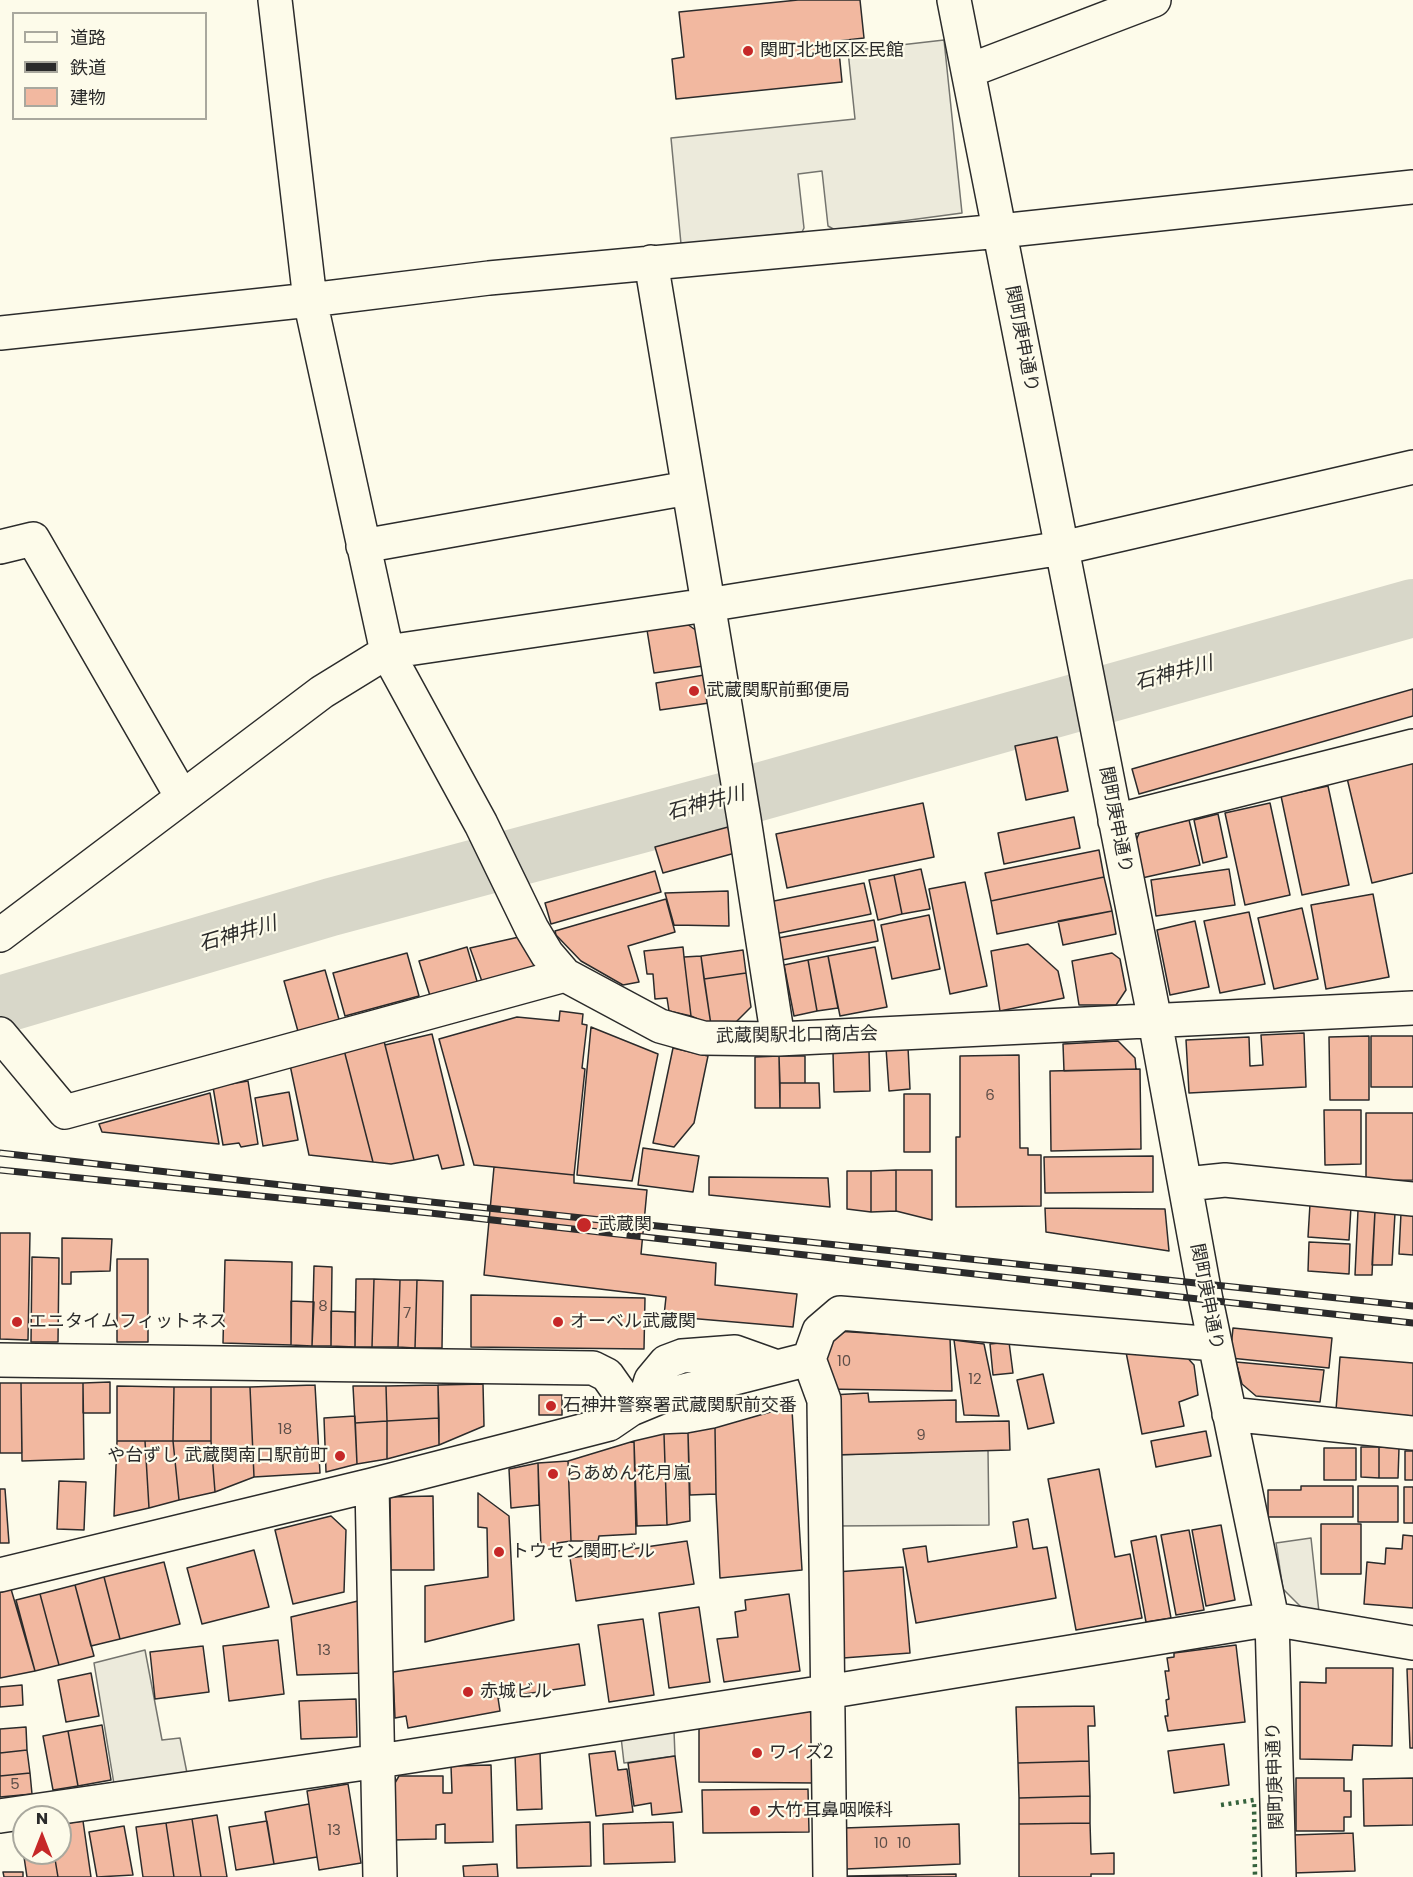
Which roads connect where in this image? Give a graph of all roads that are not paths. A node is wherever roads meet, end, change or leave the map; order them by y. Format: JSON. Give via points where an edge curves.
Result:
{"nodes":[{"id":1,"x":275,"y":0,"type":"edge"},
{"id":2,"x":954,"y":0,"type":"edge"},
{"id":3,"x":1154,"y":0,"type":"edge"},
{"id":4,"x":968,"y":70,"type":"junction"},
{"id":5,"x":1413,"y":187,"type":"edge"},
{"id":6,"x":1000,"y":231,"type":"junction"},
{"id":7,"x":651,"y":262,"type":"junction"},
{"id":8,"x":310,"y":300,"type":"junction"},
{"id":9,"x":0,"y":333,"type":"edge"},
{"id":10,"x":1413,"y":467,"type":"edge"},
{"id":11,"x":688,"y":488,"type":"junction"},
{"id":12,"x":363,"y":546,"type":"junction"},
{"id":13,"x":0,"y":547,"type":"edge"},
{"id":14,"x":1062,"y":548,"type":"junction"},
{"id":15,"x":708,"y":605,"type":"junction"},
{"id":16,"x":387,"y":652,"type":"junction"},
{"id":17,"x":1413,"y":746,"type":"edge"},
{"id":18,"x":182,"y":797,"type":"junction"},
{"id":19,"x":1115,"y":821,"type":"junction"},
{"id":20,"x":0,"y":935,"type":"edge"},
{"id":21,"x":565,"y":975,"type":"junction"},
{"id":22,"x":1413,"y":1008,"type":"edge"},
{"id":23,"x":1155,"y":1021,"type":"junction"},
{"id":24,"x":0,"y":1034,"type":"edge"},
{"id":25,"x":778,"y":1039,"type":"junction"},
{"id":26,"x":1186,"y":1184,"type":"junction"},
{"id":27,"x":1413,"y":1199,"type":"edge"},
{"id":28,"x":1215,"y":1344,"type":"junction"},
{"id":29,"x":809,"y":1359,"type":"junction"},
{"id":30,"x":0,"y":1360,"type":"edge"},
{"id":31,"x":638,"y":1406,"type":"junction"},
{"id":32,"x":1229,"y":1414,"type":"junction"},
{"id":33,"x":1413,"y":1433,"type":"edge"},
{"id":34,"x":372,"y":1485,"type":"junction"},
{"id":35,"x":0,"y":1575,"type":"edge"},
{"id":36,"x":1272,"y":1619,"type":"junction"},
{"id":37,"x":1413,"y":1643,"type":"edge"},
{"id":38,"x":828,"y":1692,"type":"junction"},
{"id":39,"x":379,"y":1761,"type":"junction"},
{"id":40,"x":0,"y":1816,"type":"edge"},
{"id":41,"x":380,"y":1877,"type":"edge"},
{"id":42,"x":830,"y":1877,"type":"edge"},
{"id":43,"x":1279,"y":1877,"type":"edge"}],
"edges":[{"from":1,"to":8,"type":"street","name":"武蔵関駅北口商店会"},
{"from":2,"to":4,"type":"street","name":"関町庚申通り"},
{"from":3,"to":4,"type":"street"},
{"from":4,"to":6,"type":"street","name":"関町庚申通り"},
{"from":5,"to":6,"type":"street"},
{"from":6,"to":7,"type":"street"},
{"from":6,"to":14,"type":"street","name":"関町庚申通り"},
{"from":7,"to":8,"type":"street"},
{"from":7,"to":11,"type":"street"},
{"from":8,"to":9,"type":"street"},
{"from":8,"to":12,"type":"street","name":"武蔵関駅北口商店会"},
{"from":10,"to":14,"type":"street"},
{"from":11,"to":12,"type":"street"},
{"from":11,"to":15,"type":"street"},
{"from":12,"to":16,"type":"street","name":"武蔵関駅北口商店会"},
{"from":13,"to":18,"type":"street","via":[[33,539]]},
{"from":14,"to":15,"type":"street"},
{"from":14,"to":19,"type":"street","name":"関町庚申通り"},
{"from":15,"to":16,"type":"street"},
{"from":15,"to":25,"type":"street"},
{"from":16,"to":18,"type":"street","via":[[322,692]]},
{"from":16,"to":21,"type":"street","name":"武蔵関駅北口商店会","via":[[542,945]]},
{"from":17,"to":19,"type":"street"},
{"from":18,"to":20,"type":"street"},
{"from":19,"to":23,"type":"street","name":"関町庚申通り"},
{"from":21,"to":24,"type":"street","via":[[65,1112]]},
{"from":21,"to":25,"type":"street","name":"武蔵関駅北口商店会","via":[[660,1026],[703,1038]]},
{"from":22,"to":23,"type":"street","name":"武蔵関駅北口商店会"},
{"from":23,"to":25,"type":"street","name":"武蔵関駅北口商店会"},
{"from":23,"to":26,"type":"street","name":"関町庚申通り"},
{"from":26,"to":27,"type":"street","via":[[1225,1180]]},
{"from":26,"to":28,"type":"street","name":"関町庚申通り"},
{"from":28,"to":29,"type":"street","via":[[840,1313],[819,1331]]},
{"from":28,"to":32,"type":"street","name":"関町庚申通り"},
{"from":29,"to":31,"type":"street","via":[[777,1367],[735,1352],[682,1356],[666,1362]]},
{"from":29,"to":38,"type":"street","via":[[824,1400]]},
{"from":30,"to":31,"type":"street","via":[[593,1368],[607,1375]]},
{"from":31,"to":34,"type":"street","via":[[609,1424]]},
{"from":32,"to":33,"type":"street"},
{"from":32,"to":36,"type":"street","name":"関町庚申通り"},
{"from":34,"to":35,"type":"street"},
{"from":34,"to":39,"type":"street"},
{"from":36,"to":37,"type":"street"},
{"from":36,"to":38,"type":"street"},
{"from":36,"to":43,"type":"street","name":"関町庚申通り"},
{"from":38,"to":39,"type":"street"},
{"from":38,"to":42,"type":"street"},
{"from":39,"to":40,"type":"street"},
{"from":39,"to":41,"type":"street"}]}
